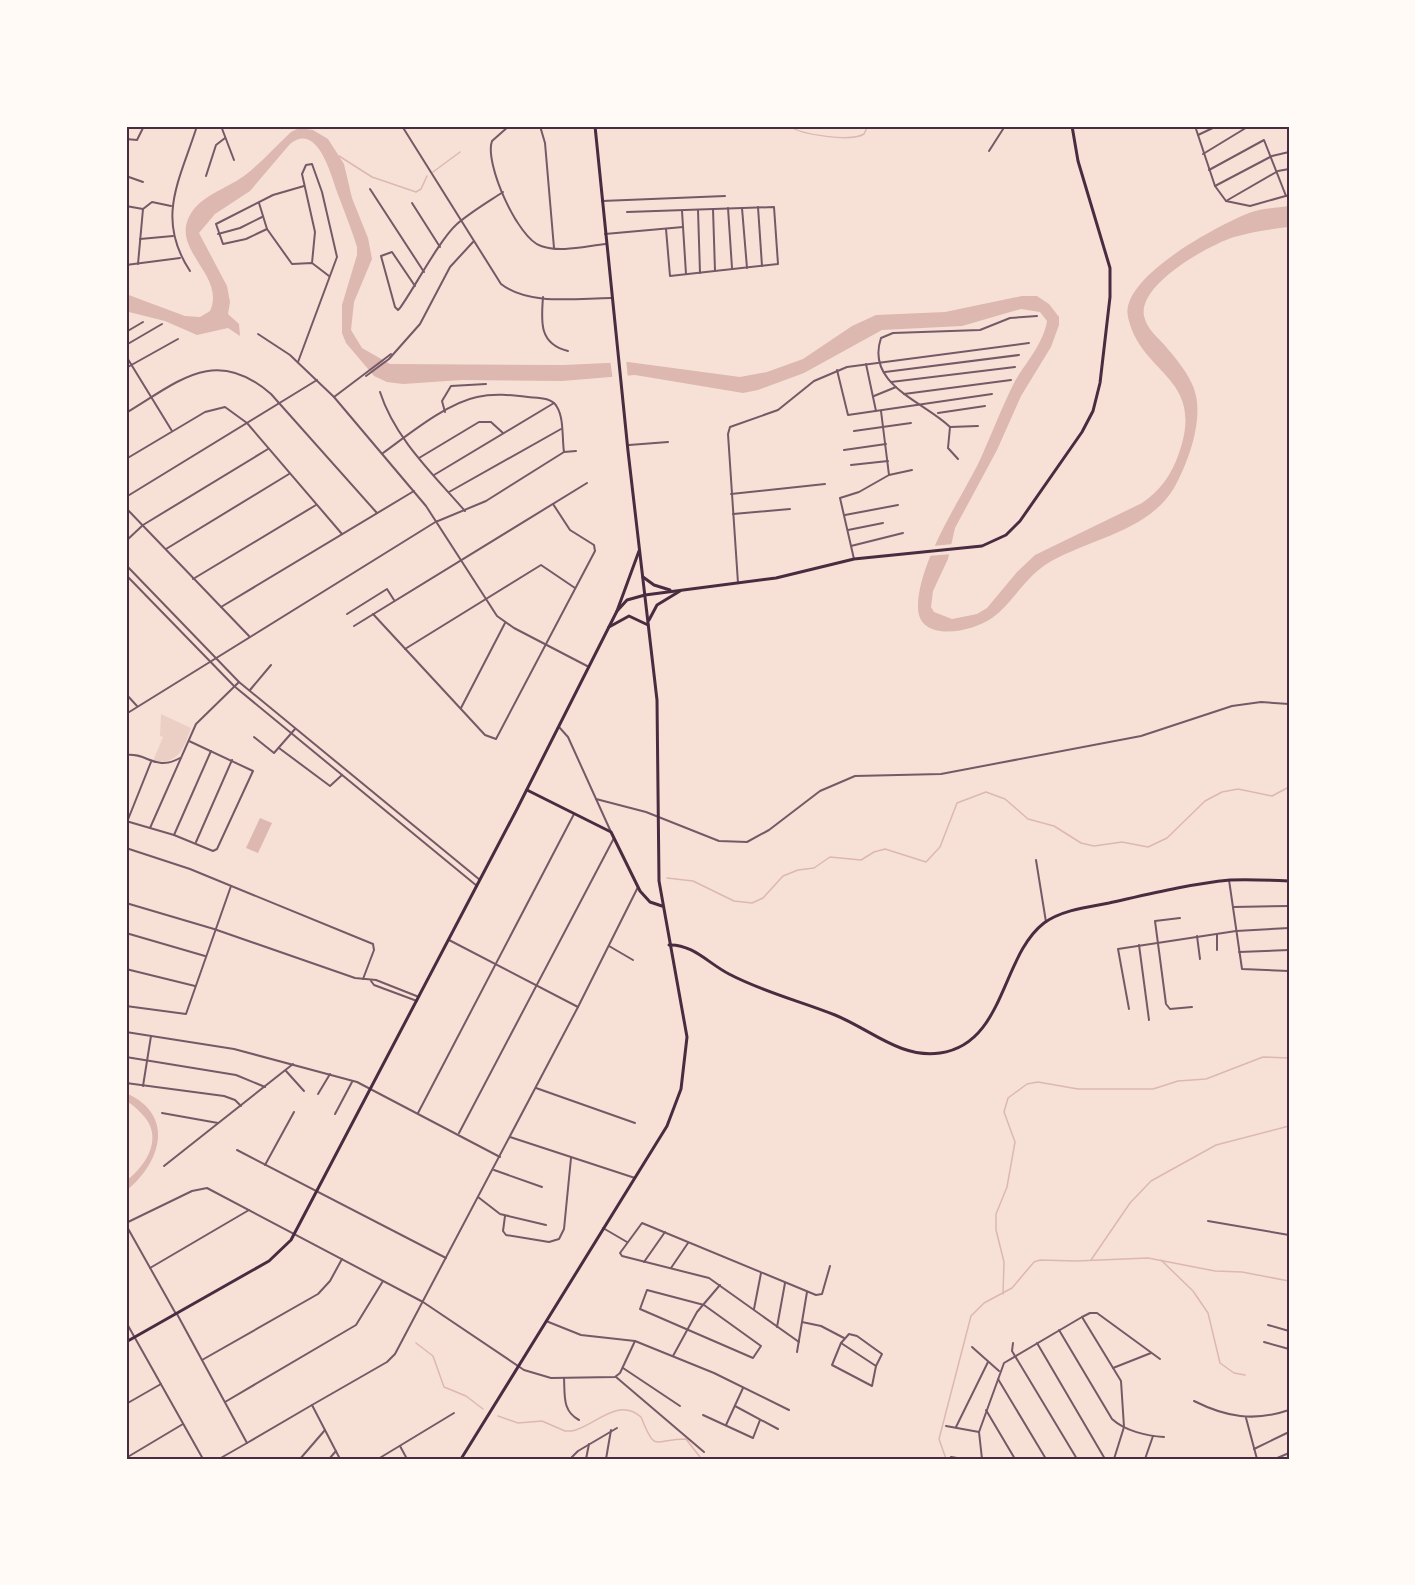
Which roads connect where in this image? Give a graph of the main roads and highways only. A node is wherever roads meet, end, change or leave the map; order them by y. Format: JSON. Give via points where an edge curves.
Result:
{"nodes":[{"id":1,"x":595,"y":126,"type":"edge"},
{"id":2,"x":1072,"y":126,"type":"edge"},
{"id":3,"x":640,"y":550,"type":"junction"},
{"id":4,"x":643,"y":577,"type":"junction"},
{"id":5,"x":684,"y":590,"type":"junction"},
{"id":6,"x":674,"y":591,"type":"junction"},
{"id":7,"x":645,"y":595,"type":"junction"},
{"id":8,"x":617,"y":611,"type":"junction"},
{"id":9,"x":648,"y":625,"type":"junction"},
{"id":10,"x":609,"y":627,"type":"junction"},
{"id":11,"x":527,"y":790,"type":"junction"},
{"id":12,"x":1289,"y":881,"type":"edge"},
{"id":13,"x":662,"y":906,"type":"junction"},
{"id":14,"x":669,"y":945,"type":"junction"},
{"id":15,"x":126,"y":1342,"type":"edge"},
{"id":16,"x":461,"y":1459,"type":"edge"}],
"edges":[{"from":1,"to":3,"type":"main road"},
{"from":2,"to":5,"type":"main road","via":[[1077,161],[1110,268],[1099,393],[1082,432],[1020,521],[1006,535],[988,544],[854,559],[776,578]]},
{"from":3,"to":4,"type":"main road"},
{"from":3,"to":8,"type":"main road"},
{"from":4,"to":6,"type":"main road"},
{"from":4,"to":7,"type":"main road"},
{"from":5,"to":6,"type":"main road"},
{"from":5,"to":9,"type":"main road","via":[[657,605]]},
{"from":6,"to":7,"type":"main road"},
{"from":7,"to":8,"type":"main road","via":[[627,600]]},
{"from":7,"to":9,"type":"main road"},
{"from":8,"to":10,"type":"main road"},
{"from":9,"to":10,"type":"main road","via":[[632,616]]},
{"from":9,"to":13,"type":"main road","via":[[658,717],[658,866]]},
{"from":10,"to":11,"type":"main road"},
{"from":11,"to":13,"type":"main road","via":[[611,832],[638,887],[650,902]]},
{"from":11,"to":15,"type":"main road","via":[[295,1233],[269,1261]]},
{"from":12,"to":14,"type":"main road","via":[[1229,880],[1060,914],[1032,937],[984,1027],[960,1047],[933,1054],[896,1046],[846,1020],[729,974],[686,947]]},
{"from":13,"to":14,"type":"main road"},
{"from":14,"to":16,"type":"main road","via":[[685,1018],[687,1048],[684,1075],[667,1126]]}]}
